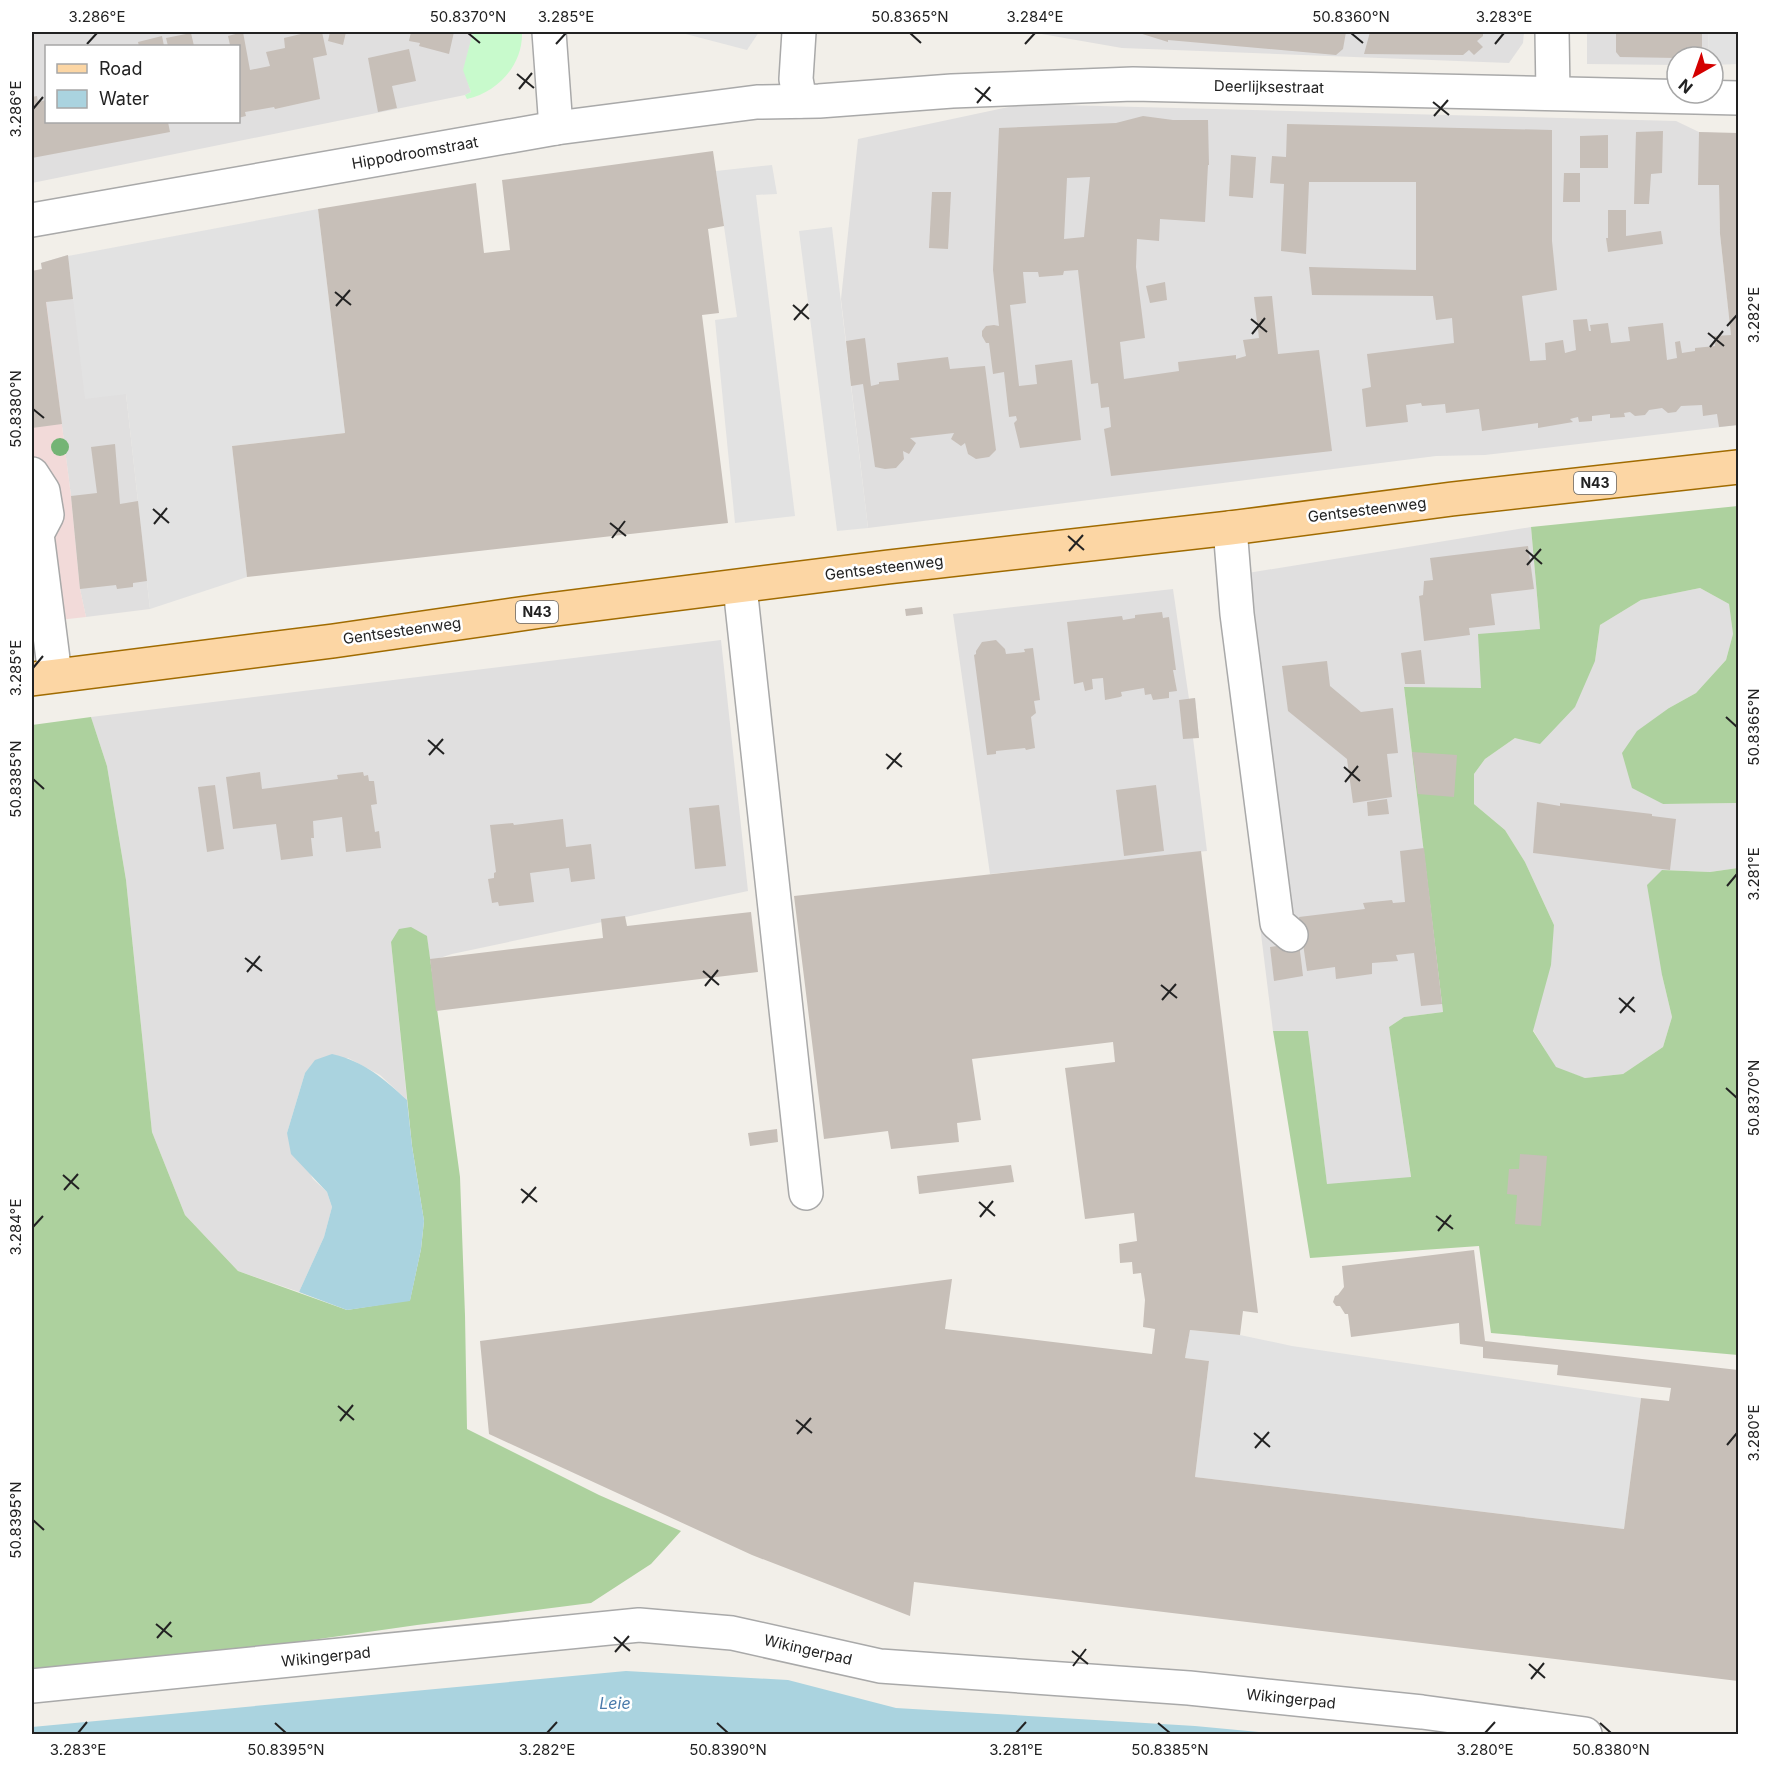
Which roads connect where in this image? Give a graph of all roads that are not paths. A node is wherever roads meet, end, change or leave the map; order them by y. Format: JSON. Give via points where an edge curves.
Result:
{"nodes":[{"id":1,"x":549,"y":32,"type":"edge"},
{"id":2,"x":799,"y":32,"type":"edge"},
{"id":3,"x":1552,"y":32,"type":"edge"},
{"id":4,"x":1553,"y":93,"type":"junction"},
{"id":5,"x":1738,"y":98,"type":"edge"},
{"id":6,"x":800,"y":101,"type":"junction"},
{"id":7,"x":556,"y":128,"type":"junction"},
{"id":8,"x":32,"y":220,"type":"edge"},
{"id":9,"x":1738,"y":467,"type":"edge"},
{"id":10,"x":32,"y":474,"type":"edge"},
{"id":11,"x":1230,"y":528,"type":"junction"},
{"id":12,"x":35,"y":558,"type":"edge"},
{"id":13,"x":740,"y":587,"type":"junction"},
{"id":14,"x":43,"y":677,"type":"edge"},
{"id":15,"x":1291,"y":935,"type":"dead end"},
{"id":16,"x":806,"y":1193,"type":"dead end"},
{"id":17,"x":32,"y":1686,"type":"edge"},
{"id":18,"x":1585,"y":1734,"type":"edge"}],
"edges":[{"from":1,"to":7,"type":"street"},
{"from":2,"to":6,"type":"street","via":[[796,79]]},
{"from":3,"to":4,"type":"street"},
{"from":4,"to":5,"type":"street","name":"Deerlijksestraat"},
{"from":4,"to":6,"type":"street","name":"Deerlijksestraat","via":[[1133,84]]},
{"from":6,"to":7,"type":"street","name":"Hippodroomstraat","via":[[757,102]]},
{"from":7,"to":8,"type":"street","name":"Hippodroomstraat"},
{"from":9,"to":11,"type":"main road","name":"Gentsesteenweg","number":"N43"},
{"from":10,"to":12,"type":"street","via":[[43,490],[47,515]]},
{"from":11,"to":13,"type":"main road","name":"Gentsesteenweg","number":"N43"},
{"from":11,"to":15,"type":"street","via":[[1237,614],[1277,924]]},
{"from":12,"to":14,"type":"street"},
{"from":13,"to":14,"type":"main road","name":"Gentsesteenweg","number":"N43"},
{"from":13,"to":16,"type":"street"},
{"from":17,"to":18,"type":"street","name":"Wikingerpad","via":[[639,1625],[732,1633],[880,1666],[1189,1688],[1422,1712]]}]}
